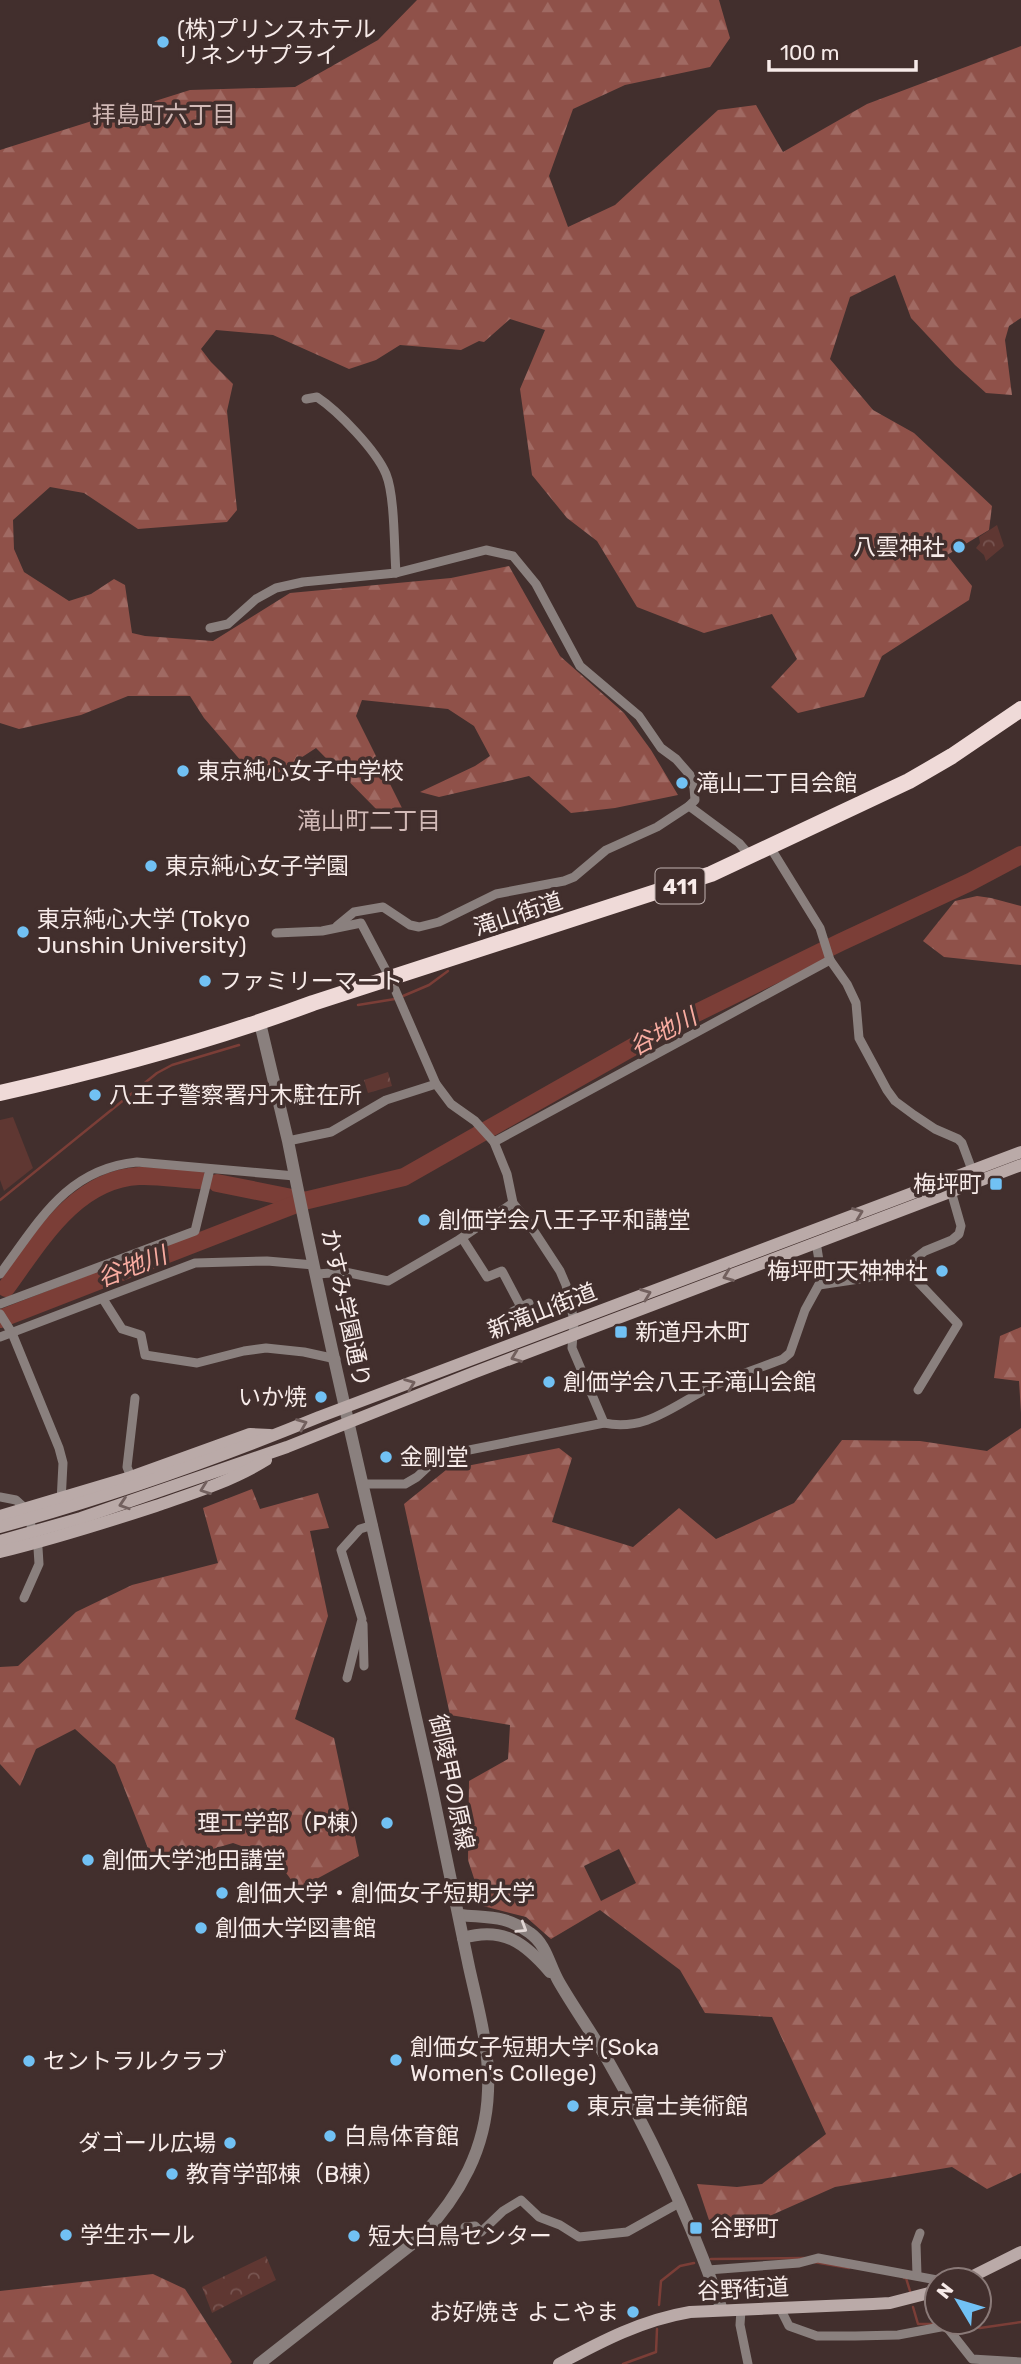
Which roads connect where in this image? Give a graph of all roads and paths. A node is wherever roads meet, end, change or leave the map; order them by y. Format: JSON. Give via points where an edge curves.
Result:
{"nodes":[{"id":1,"x":306,"y":399,"type":"dead end"},
{"id":2,"x":396,"y":573,"type":"junction"},
{"id":3,"x":210,"y":628,"type":"dead end"},
{"id":4,"x":1021,"y":709,"type":"edge"},
{"id":5,"x":689,"y":806,"type":"junction"},
{"id":6,"x":770,"y":847,"type":"junction"},
{"id":7,"x":751,"y":857,"type":"junction"},
{"id":8,"x":336,"y":928,"type":"junction"},
{"id":9,"x":276,"y":933,"type":"dead end"},
{"id":10,"x":829,"y":958,"type":"junction"},
{"id":11,"x":390,"y":978,"type":"junction"},
{"id":12,"x":260,"y":1023,"type":"junction"},
{"id":13,"x":436,"y":1084,"type":"junction"},
{"id":14,"x":0,"y":1093,"type":"edge"},
{"id":15,"x":288,"y":1141,"type":"junction"},
{"id":16,"x":492,"y":1141,"type":"junction"},
{"id":17,"x":1021,"y":1152,"type":"edge"},
{"id":18,"x":1021,"y":1165,"type":"edge"},
{"id":19,"x":211,"y":1169,"type":"junction"},
{"id":20,"x":972,"y":1170,"type":"junction"},
{"id":21,"x":296,"y":1179,"type":"junction"},
{"id":22,"x":951,"y":1191,"type":"junction"},
{"id":23,"x":513,"y":1203,"type":"junction"},
{"id":24,"x":896,"y":1205,"type":"junction"},
{"id":25,"x":462,"y":1238,"type":"junction"},
{"id":26,"x":816,"y":1242,"type":"junction"},
{"id":27,"x":904,"y":1267,"type":"junction"},
{"id":28,"x":316,"y":1270,"type":"junction"},
{"id":29,"x":0,"y":1274,"type":"edge"},
{"id":30,"x":819,"y":1285,"type":"junction"},
{"id":31,"x":103,"y":1299,"type":"junction"},
{"id":32,"x":0,"y":1304,"type":"edge"},
{"id":33,"x":521,"y":1307,"type":"dead end"},
{"id":34,"x":0,"y":1314,"type":"edge"},
{"id":35,"x":574,"y":1328,"type":"junction"},
{"id":36,"x":11,"y":1331,"type":"junction"},
{"id":37,"x":0,"y":1337,"type":"edge"},
{"id":38,"x":336,"y":1359,"type":"junction"},
{"id":39,"x":918,"y":1391,"type":"dead end"},
{"id":40,"x":135,"y":1398,"type":"dead end"},
{"id":41,"x":346,"y":1408,"type":"junction"},
{"id":42,"x":604,"y":1423,"type":"junction"},
{"id":43,"x":350,"y":1424,"type":"junction"},
{"id":44,"x":274,"y":1435,"type":"junction"},
{"id":45,"x":287,"y":1447,"type":"junction"},
{"id":46,"x":131,"y":1477,"type":"junction"},
{"id":47,"x":364,"y":1484,"type":"junction"},
{"id":48,"x":0,"y":1497,"type":"edge"},
{"id":49,"x":60,"y":1499,"type":"junction"},
{"id":50,"x":26,"y":1509,"type":"junction"},
{"id":51,"x":79,"y":1512,"type":"junction"},
{"id":52,"x":0,"y":1516,"type":"edge"},
{"id":53,"x":373,"y":1525,"type":"junction"},
{"id":54,"x":0,"y":1527,"type":"edge"},
{"id":55,"x":71,"y":1533,"type":"junction"},
{"id":56,"x":0,"y":1541,"type":"edge"},
{"id":57,"x":37,"y":1543,"type":"junction"},
{"id":58,"x":0,"y":1552,"type":"edge"},
{"id":59,"x":24,"y":1598,"type":"dead end"},
{"id":60,"x":362,"y":1619,"type":"junction"},
{"id":61,"x":364,"y":1666,"type":"dead end"},
{"id":62,"x":347,"y":1678,"type":"dead end"},
{"id":63,"x":460,"y":1916,"type":"junction"},
{"id":64,"x":463,"y":1938,"type":"junction"},
{"id":65,"x":557,"y":1980,"type":"junction"},
{"id":66,"x":679,"y":2203,"type":"junction"},
{"id":67,"x":465,"y":2227,"type":"dead end"},
{"id":68,"x":920,"y":2233,"type":"dead end"},
{"id":69,"x":1021,"y":2252,"type":"edge"},
{"id":70,"x":993,"y":2266,"type":"edge"},
{"id":71,"x":708,"y":2270,"type":"junction"},
{"id":72,"x":917,"y":2275,"type":"junction"},
{"id":73,"x":923,"y":2276,"type":"edge"},
{"id":74,"x":923,"y":2295,"type":"edge"},
{"id":75,"x":780,"y":2308,"type":"junction"},
{"id":76,"x":722,"y":2310,"type":"junction"},
{"id":77,"x":741,"y":2310,"type":"junction"},
{"id":78,"x":923,"y":2329,"type":"edge"},
{"id":79,"x":954,"y":2336,"type":"edge"},
{"id":80,"x":972,"y":2362,"type":"edge"},
{"id":81,"x":1021,"y":2362,"type":"edge"},
{"id":82,"x":259,"y":2364,"type":"edge"},
{"id":83,"x":559,"y":2364,"type":"edge"},
{"id":84,"x":748,"y":2364,"type":"edge"}],
"edges":[{"from":1,"to":2,"type":"street","via":[[317,397],[333,408],[387,476]]},
{"from":2,"to":3,"type":"street","via":[[276,588],[228,624]]},
{"from":2,"to":5,"type":"street","via":[[486,550],[513,556],[536,584],[580,666],[639,716],[661,748],[690,775],[695,800]]},
{"from":4,"to":6,"type":"highway","name":"滝山街道","number":"411","via":[[909,781]]},
{"from":5,"to":7,"type":"street"},
{"from":5,"to":8,"type":"street","via":[[657,827],[606,850],[564,881],[496,894],[419,927],[383,907],[354,912]]},
{"from":6,"to":7,"type":"highway","name":"滝山街道","number":"411"},
{"from":6,"to":10,"type":"street","via":[[822,932]]},
{"from":7,"to":11,"type":"highway","name":"滝山街道","number":"411","via":[[680,886]]},
{"from":8,"to":9,"type":"street"},
{"from":8,"to":11,"type":"street","via":[[360,923]]},
{"from":10,"to":16,"type":"street"},
{"from":10,"to":20,"type":"street","via":[[856,1003],[859,1038],[887,1090],[914,1115],[958,1139]]},
{"from":11,"to":12,"type":"highway","name":"滝山街道","number":"411"},
{"from":11,"to":13,"type":"street"},
{"from":12,"to":14,"type":"highway","name":"滝山街道","number":"411","via":[[93,1072]]},
{"from":12,"to":15,"type":"street"},
{"from":13,"to":15,"type":"street","via":[[386,1100],[331,1132]]},
{"from":13,"to":16,"type":"street"},
{"from":15,"to":21,"type":"street"},
{"from":16,"to":23,"type":"street","via":[[507,1174]]},
{"from":17,"to":20,"type":"main road","name":"新滝山街道"},
{"from":18,"to":22,"type":"main road","name":"新滝山街道"},
{"from":19,"to":21,"type":"street"},
{"from":19,"to":29,"type":"street","via":[[137,1161],[94,1172],[59,1197]]},
{"from":19,"to":32,"type":"street","via":[[195,1231]]},
{"from":20,"to":24,"type":"main road","name":"新滝山街道"},
{"from":21,"to":28,"type":"street","name":"かすみ学園通り"},
{"from":22,"to":24,"type":"main road","name":"新滝山街道"},
{"from":22,"to":27,"type":"street","via":[[959,1234]]},
{"from":23,"to":25,"type":"street"},
{"from":23,"to":35,"type":"street","via":[[560,1271]]},
{"from":24,"to":26,"type":"main road","name":"新滝山街道"},
{"from":35,"to":24,"type":"main road","name":"新滝山街道","one_way":true},
{"from":25,"to":28,"type":"street","via":[[388,1281]]},
{"from":25,"to":33,"type":"street","via":[[487,1277],[502,1271]]},
{"from":26,"to":30,"type":"street"},
{"from":26,"to":35,"type":"main road","name":"新滝山街道","one_way":true},
{"from":27,"to":30,"type":"street","via":[[886,1275]]},
{"from":27,"to":39,"type":"street","via":[[958,1324]]},
{"from":28,"to":31,"type":"street","via":[[267,1261],[195,1263]]},
{"from":28,"to":38,"type":"street","name":"かすみ学園通り"},
{"from":30,"to":42,"type":"street","via":[[790,1353],[783,1359],[713,1386],[660,1417],[619,1426]]},
{"from":31,"to":36,"type":"street"},
{"from":31,"to":38,"type":"street","via":[[122,1329],[141,1335],[145,1355],[197,1363],[267,1349]]},
{"from":34,"to":36,"type":"street"},
{"from":41,"to":35,"type":"main road","name":"新滝山街道","one_way":true},
{"from":35,"to":42,"type":"street","via":[[572,1348]]},
{"from":35,"to":43,"type":"main road","name":"新滝山街道","one_way":true},
{"from":36,"to":37,"type":"street"},
{"from":36,"to":49,"type":"street","via":[[59,1448],[63,1463]]},
{"from":38,"to":41,"type":"street","name":"かすみ学園通り"},
{"from":40,"to":46,"type":"street","via":[[126,1430]]},
{"from":41,"to":43,"type":"street","name":"御陵甲の原線"},
{"from":44,"to":41,"type":"main road","name":"新滝山街道","one_way":true},
{"from":42,"to":47,"type":"street","via":[[449,1454],[405,1484]]},
{"from":43,"to":45,"type":"main road","name":"新滝山街道"},
{"from":43,"to":47,"type":"street","name":"御陵甲の原線"},
{"from":44,"to":46,"type":"main road","via":[[250,1434]]},
{"from":44,"to":51,"type":"main road","name":"新滝山街道"},
{"from":45,"to":51,"type":"main road","name":"新滝山街道","one_way":true},
{"from":45,"to":55,"type":"main road","one_way":true,"via":[[242,1475]]},
{"from":46,"to":49,"type":"main road"},
{"from":47,"to":53,"type":"street","name":"御陵甲の原線"},
{"from":48,"to":50,"type":"street","via":[[16,1500]]},
{"from":49,"to":50,"type":"main road"},
{"from":49,"to":55,"type":"street"},
{"from":50,"to":52,"type":"main road"},
{"from":50,"to":57,"type":"street"},
{"from":51,"to":54,"type":"main road"},
{"from":51,"to":56,"type":"main road"},
{"from":53,"to":60,"type":"street","via":[[360,1529],[341,1549]]},
{"from":53,"to":63,"type":"street","name":"御陵甲の原線"},
{"from":55,"to":57,"type":"main road"},
{"from":57,"to":58,"type":"main road"},
{"from":57,"to":59,"type":"street","via":[[39,1564]]},
{"from":60,"to":61,"type":"street"},
{"from":60,"to":62,"type":"street"},
{"from":63,"to":64,"type":"street","name":"御陵甲の原線"},
{"from":63,"to":65,"type":"street","one_way":true,"via":[[492,1916],[512,1921],[532,1934],[543,1946]]},
{"from":64,"to":65,"type":"street","via":[[489,1933],[511,1939],[532,1951]]},
{"from":64,"to":82,"type":"street","name":"御陵甲の原線","via":[[488,2054],[486,2120],[477,2155],[443,2214],[421,2237]]},
{"from":65,"to":66,"type":"street","via":[[624,2091]]},
{"from":66,"to":67,"type":"street","via":[[627,2232],[579,2237],[539,2217],[521,2200],[481,2232],[475,2226]]},
{"from":66,"to":71,"type":"street"},
{"from":68,"to":72,"type":"street"},
{"from":69,"to":70,"type":"main road"},
{"from":71,"to":72,"type":"street","via":[[813,2258]]},
{"from":71,"to":76,"type":"street"},
{"from":72,"to":73,"type":"street"},
{"from":74,"to":75,"type":"main road","name":"谷野街道","via":[[890,2303]]},
{"from":75,"to":77,"type":"main road","name":"谷野街道"},
{"from":75,"to":78,"type":"street","via":[[789,2326],[817,2336],[898,2335]]},
{"from":76,"to":77,"type":"main road","name":"谷野街道"},
{"from":76,"to":83,"type":"main road","name":"谷野街道","via":[[650,2320]]},
{"from":77,"to":84,"type":"street"},
{"from":79,"to":80,"type":"street"},
{"from":80,"to":81,"type":"street"}]}
